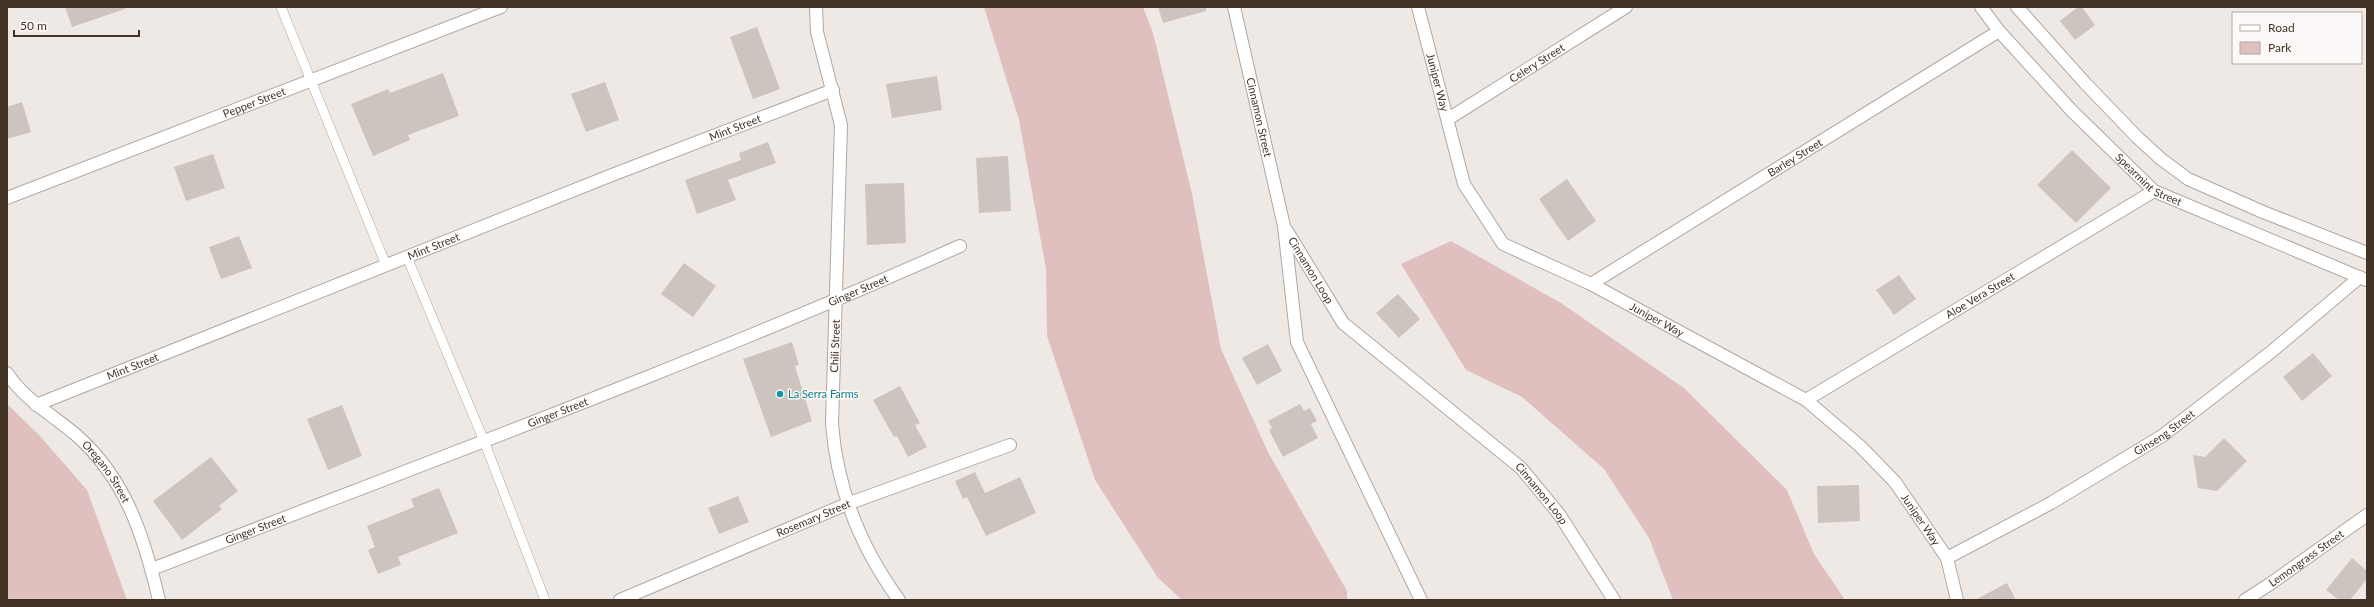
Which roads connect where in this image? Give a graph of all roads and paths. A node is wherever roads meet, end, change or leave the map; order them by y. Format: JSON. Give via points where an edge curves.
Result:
{"nodes":[{"id":1,"x":281,"y":7,"type":"edge"},
{"id":2,"x":501,"y":7,"type":"edge"},
{"id":3,"x":816,"y":7,"type":"edge"},
{"id":4,"x":1234,"y":7,"type":"edge"},
{"id":5,"x":1418,"y":7,"type":"edge"},
{"id":6,"x":1626,"y":7,"type":"edge"},
{"id":7,"x":1981,"y":7,"type":"edge"},
{"id":8,"x":2017,"y":7,"type":"edge"},
{"id":9,"x":1999,"y":31,"type":"junction"},
{"id":10,"x":311,"y":82,"type":"junction"},
{"id":11,"x":833,"y":90,"type":"junction"},
{"id":12,"x":1448,"y":119,"type":"junction"},
{"id":13,"x":2154,"y":191,"type":"junction"},
{"id":14,"x":7,"y":198,"type":"edge"},
{"id":15,"x":1284,"y":226,"type":"junction"},
{"id":16,"x":960,"y":246,"type":"dead end"},
{"id":17,"x":2367,"y":253,"type":"edge"},
{"id":18,"x":407,"y":257,"type":"junction"},
{"id":19,"x":386,"y":265,"type":"junction"},
{"id":20,"x":2363,"y":279,"type":"edge"},
{"id":21,"x":1591,"y":284,"type":"junction"},
{"id":22,"x":837,"y":300,"type":"junction"},
{"id":23,"x":7,"y":373,"type":"edge"},
{"id":24,"x":1806,"y":400,"type":"junction"},
{"id":25,"x":36,"y":405,"type":"junction"},
{"id":26,"x":484,"y":441,"type":"junction"},
{"id":27,"x":1010,"y":445,"type":"dead end"},
{"id":28,"x":847,"y":504,"type":"junction"},
{"id":29,"x":2367,"y":515,"type":"edge"},
{"id":30,"x":1947,"y":558,"type":"junction"},
{"id":31,"x":152,"y":569,"type":"junction"},
{"id":32,"x":159,"y":600,"type":"edge"},
{"id":33,"x":545,"y":600,"type":"edge"},
{"id":34,"x":620,"y":600,"type":"edge"},
{"id":35,"x":900,"y":600,"type":"edge"},
{"id":36,"x":1421,"y":600,"type":"edge"},
{"id":37,"x":1614,"y":600,"type":"edge"},
{"id":38,"x":1957,"y":600,"type":"edge"},
{"id":39,"x":2245,"y":600,"type":"edge"}],
"edges":[{"from":1,"to":10,"type":"lane"},
{"from":2,"to":10,"type":"street","name":"Pepper Street"},
{"from":3,"to":11,"type":"street","name":"Chili Street","via":[[817,32]]},
{"from":4,"to":15,"type":"street","name":"Cinnamon Street"},
{"from":5,"to":12,"type":"street","name":"Juniper Way"},
{"from":6,"to":12,"type":"street","name":"Celery Street"},
{"from":7,"to":9,"type":"street","name":"Spearmint Street"},
{"from":8,"to":17,"type":"street","via":[[2137,137],[2188,179]]},
{"from":9,"to":13,"type":"street","name":"Spearmint Street","via":[[2072,111]]},
{"from":9,"to":21,"type":"street","name":"Barley Street"},
{"from":10,"to":14,"type":"street","name":"Pepper Street"},
{"from":10,"to":19,"type":"lane"},
{"from":11,"to":18,"type":"street","name":"Mint Street"},
{"from":11,"to":22,"type":"street","name":"Chili Street","via":[[841,125]]},
{"from":12,"to":21,"type":"street","name":"Juniper Way","via":[[1464,184],[1503,244]]},
{"from":13,"to":20,"type":"street","name":"Spearmint Street"},
{"from":13,"to":24,"type":"street","name":"Aloe Vera Street"},
{"from":15,"to":36,"type":"street","name":"Cinnamon Loop","via":[[1297,342]]},
{"from":15,"to":37,"type":"street","name":"Cinnamon Loop","via":[[1343,323],[1521,468],[1559,514]]},
{"from":16,"to":22,"type":"street","name":"Ginger Street"},
{"from":18,"to":19,"type":"street","name":"Mint Street"},
{"from":18,"to":26,"type":"lane"},
{"from":19,"to":25,"type":"street","name":"Mint Street"},
{"from":20,"to":30,"type":"street","name":"Ginseng Street","via":[[2162,436],[2051,503]]},
{"from":21,"to":24,"type":"street","name":"Juniper Way"},
{"from":22,"to":26,"type":"street","name":"Ginger Street"},
{"from":22,"to":28,"type":"street","name":"Chili Street","via":[[832,424],[835,457]]},
{"from":23,"to":25,"type":"street","name":"Oregano Street","via":[[15,385]]},
{"from":24,"to":30,"type":"street","name":"Juniper Way","via":[[1860,446],[1895,482]]},
{"from":25,"to":31,"type":"street","name":"Oregano Street","via":[[76,435],[124,492],[135,516]]},
{"from":26,"to":31,"type":"street","name":"Ginger Street"},
{"from":26,"to":33,"type":"lane"},
{"from":27,"to":28,"type":"street","name":"Rosemary Street"},
{"from":28,"to":34,"type":"street","name":"Rosemary Street"},
{"from":28,"to":35,"type":"street","name":"Chili Street","via":[[870,551]]},
{"from":29,"to":39,"type":"street","name":"Lemongrass Street"},
{"from":30,"to":38,"type":"street","name":"Juniper Way"},
{"from":31,"to":32,"type":"street","name":"Oregano Street"}]}
